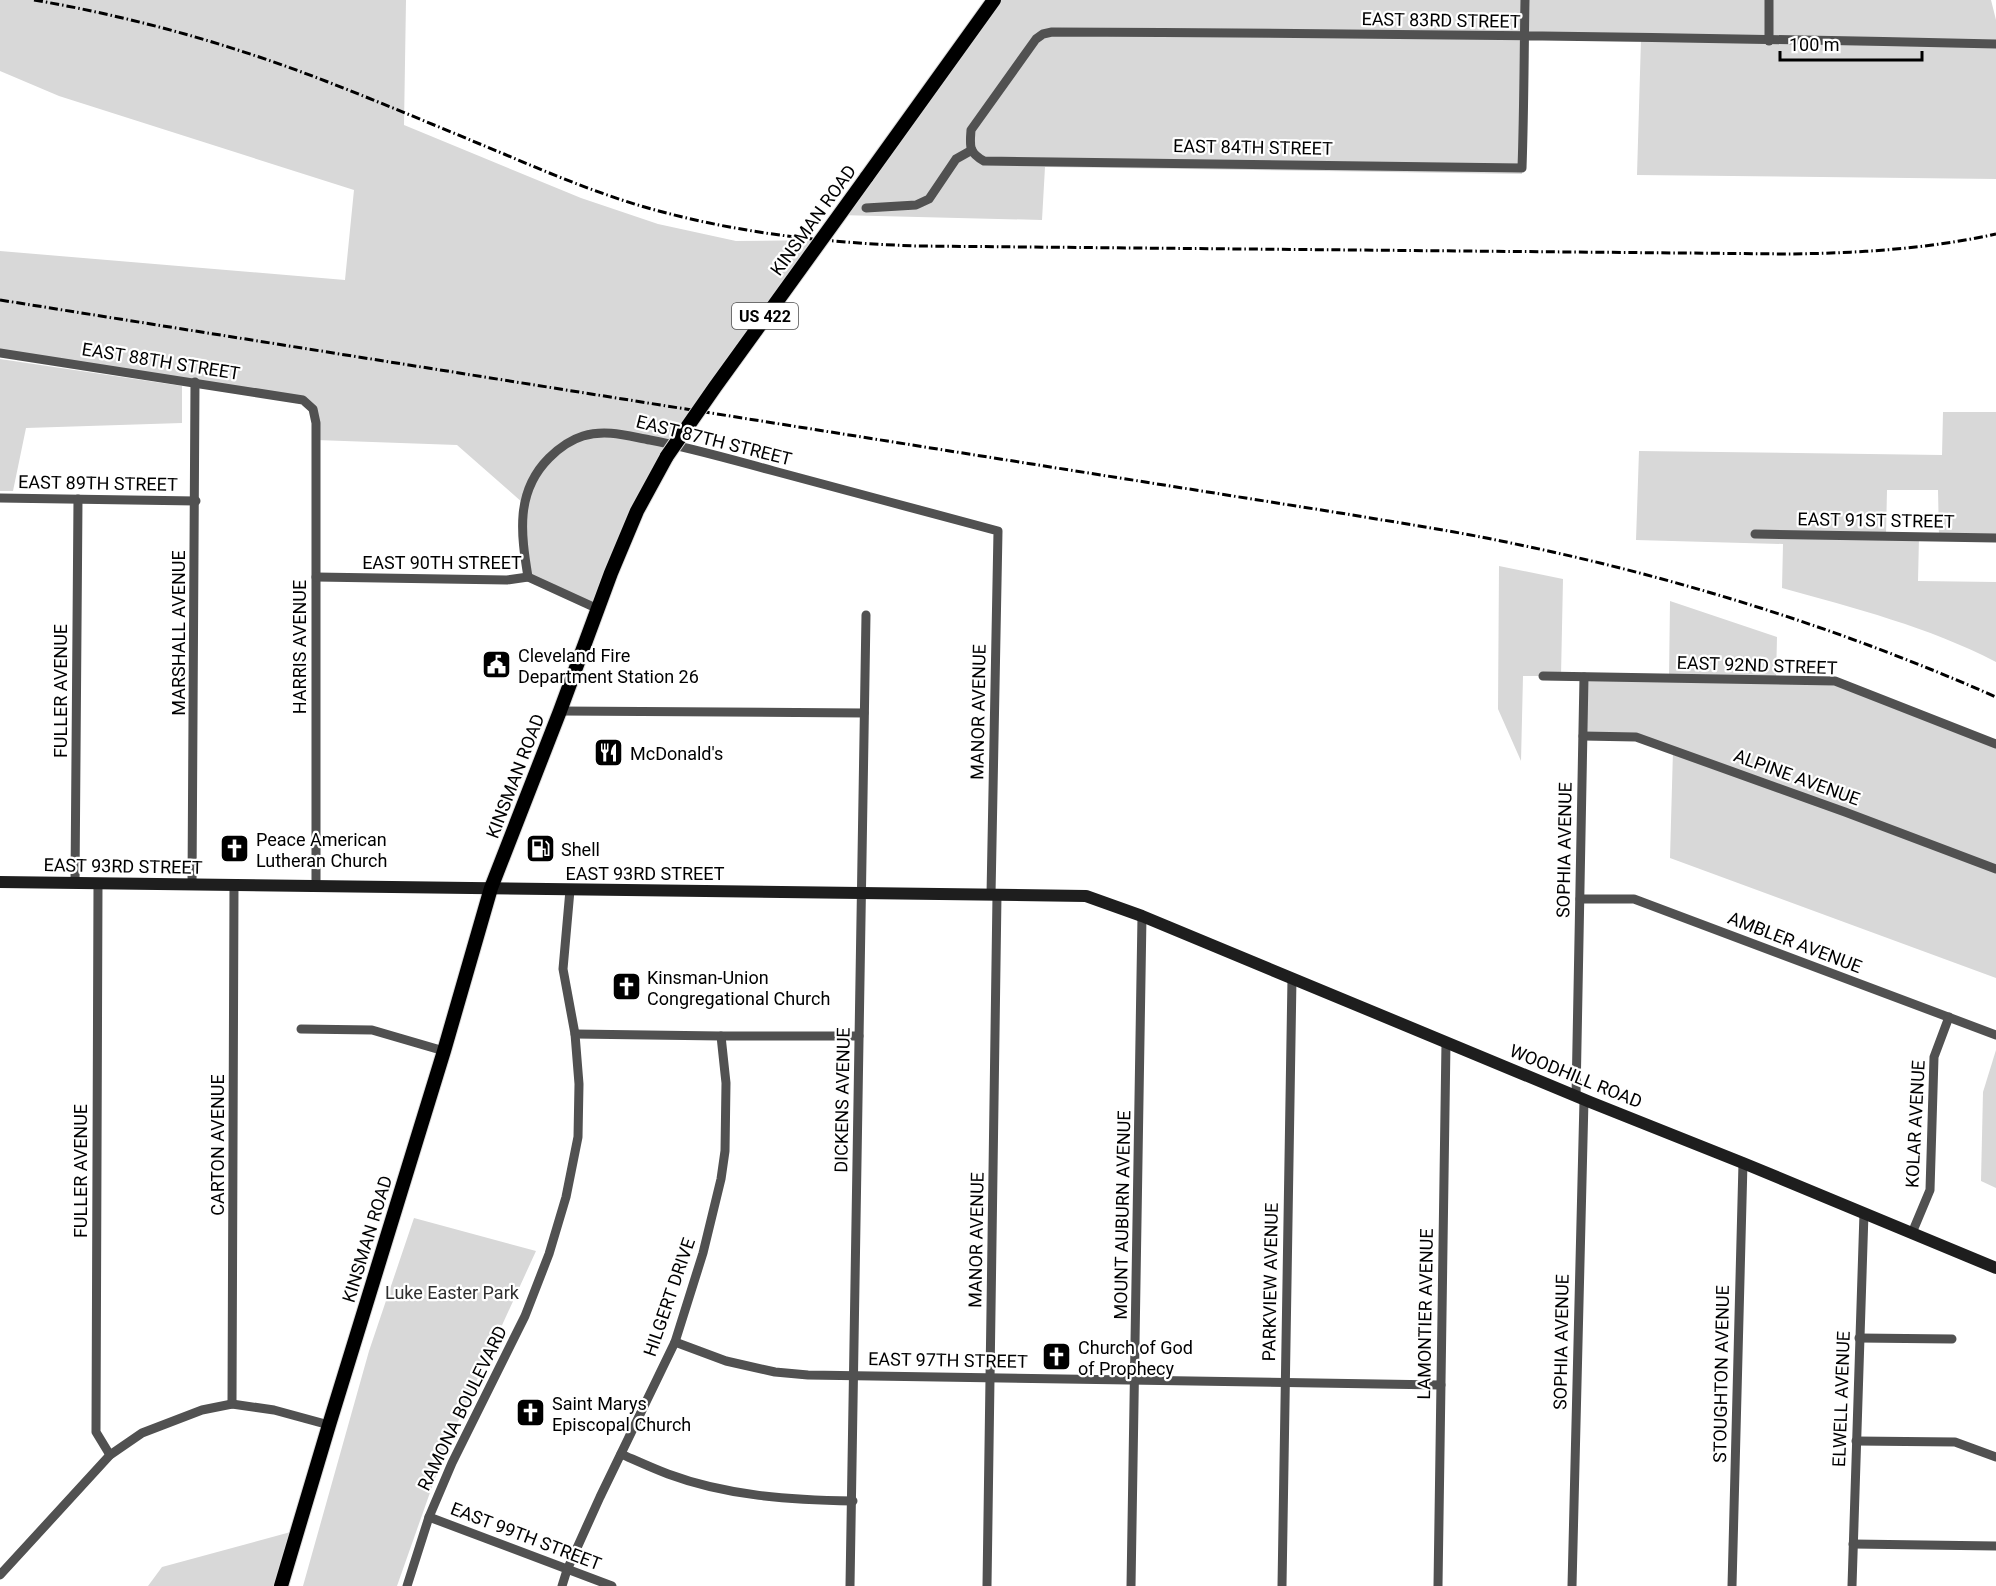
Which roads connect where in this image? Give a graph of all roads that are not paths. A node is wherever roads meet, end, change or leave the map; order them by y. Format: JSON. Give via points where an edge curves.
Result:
{"nodes":[{"id":1,"x":994,"y":0,"type":"edge"},
{"id":2,"x":1525,"y":0,"type":"edge"},
{"id":3,"x":1769,"y":0,"type":"edge"},
{"id":4,"x":1525,"y":37,"type":"junction"},
{"id":5,"x":1769,"y":41,"type":"junction"},
{"id":6,"x":1996,"y":44,"type":"edge"},
{"id":7,"x":972,"y":150,"type":"junction"},
{"id":8,"x":866,"y":208,"type":"dead end"},
{"id":9,"x":0,"y":353,"type":"edge"},
{"id":10,"x":195,"y":382,"type":"junction"},
{"id":11,"x":313,"y":409,"type":"joint"},
{"id":12,"x":0,"y":498,"type":"edge"},
{"id":13,"x":78,"y":499,"type":"junction"},
{"id":14,"x":196,"y":501,"type":"junction"},
{"id":15,"x":998,"y":531,"type":"joint"},
{"id":16,"x":1755,"y":534,"type":"dead end"},
{"id":17,"x":1996,"y":538,"type":"edge"},
{"id":18,"x":316,"y":577,"type":"junction"},
{"id":19,"x":528,"y":577,"type":"junction"},
{"id":20,"x":598,"y":609,"type":"junction"},
{"id":21,"x":866,"y":615,"type":"dead end"},
{"id":22,"x":1543,"y":676,"type":"dead end"},
{"id":23,"x":1584,"y":676,"type":"junction"},
{"id":24,"x":560,"y":711,"type":"junction"},
{"id":25,"x":864,"y":713,"type":"junction"},
{"id":26,"x":1583,"y":736,"type":"junction"},
{"id":27,"x":1996,"y":744,"type":"edge"},
{"id":28,"x":1996,"y":869,"type":"edge"},
{"id":29,"x":0,"y":882,"type":"edge"},
{"id":30,"x":75,"y":883,"type":"junction"},
{"id":31,"x":98,"y":884,"type":"junction"},
{"id":32,"x":192,"y":885,"type":"junction"},
{"id":33,"x":234,"y":885,"type":"junction"},
{"id":34,"x":316,"y":886,"type":"junction"},
{"id":35,"x":491,"y":888,"type":"junction"},
{"id":36,"x":570,"y":890,"type":"junction"},
{"id":37,"x":861,"y":892,"type":"junction"},
{"id":38,"x":994,"y":895,"type":"junction"},
{"id":39,"x":1580,"y":899,"type":"junction"},
{"id":40,"x":1142,"y":916,"type":"junction"},
{"id":41,"x":1292,"y":978,"type":"junction"},
{"id":42,"x":1949,"y":1017,"type":"junction"},
{"id":43,"x":301,"y":1029,"type":"dead end"},
{"id":44,"x":575,"y":1034,"type":"junction"},
{"id":45,"x":859,"y":1035,"type":"junction"},
{"id":46,"x":1996,"y":1035,"type":"edge"},
{"id":47,"x":721,"y":1036,"type":"junction"},
{"id":48,"x":1446,"y":1042,"type":"junction"},
{"id":49,"x":444,"y":1052,"type":"junction"},
{"id":50,"x":1580,"y":1098,"type":"junction"},
{"id":51,"x":1743,"y":1163,"type":"junction"},
{"id":52,"x":1864,"y":1213,"type":"junction"},
{"id":53,"x":1912,"y":1233,"type":"junction"},
{"id":54,"x":1996,"y":1268,"type":"edge"},
{"id":55,"x":1859,"y":1338,"type":"junction"},
{"id":56,"x":1952,"y":1339,"type":"dead end"},
{"id":57,"x":675,"y":1342,"type":"junction"},
{"id":58,"x":855,"y":1375,"type":"junction"},
{"id":59,"x":990,"y":1377,"type":"junction"},
{"id":60,"x":1136,"y":1380,"type":"junction"},
{"id":61,"x":1284,"y":1382,"type":"junction"},
{"id":62,"x":1441,"y":1385,"type":"junction"},
{"id":63,"x":232,"y":1404,"type":"junction"},
{"id":64,"x":329,"y":1425,"type":"junction"},
{"id":65,"x":1856,"y":1441,"type":"junction"},
{"id":66,"x":621,"y":1454,"type":"junction"},
{"id":67,"x":111,"y":1455,"type":"junction"},
{"id":68,"x":1996,"y":1457,"type":"edge"},
{"id":69,"x":853,"y":1501,"type":"junction"},
{"id":70,"x":429,"y":1517,"type":"junction"},
{"id":71,"x":1853,"y":1544,"type":"junction"},
{"id":72,"x":1996,"y":1546,"type":"edge"},
{"id":73,"x":567,"y":1570,"type":"junction"},
{"id":74,"x":0,"y":1575,"type":"edge"},
{"id":75,"x":281,"y":1586,"type":"edge"},
{"id":76,"x":407,"y":1586,"type":"edge"},
{"id":77,"x":562,"y":1586,"type":"edge"},
{"id":78,"x":612,"y":1586,"type":"edge"},
{"id":79,"x":850,"y":1586,"type":"edge"},
{"id":80,"x":987,"y":1586,"type":"edge"},
{"id":81,"x":1131,"y":1586,"type":"edge"},
{"id":82,"x":1282,"y":1586,"type":"edge"},
{"id":83,"x":1438,"y":1586,"type":"edge"},
{"id":84,"x":1572,"y":1586,"type":"edge"},
{"id":85,"x":1732,"y":1586,"type":"edge"},
{"id":86,"x":1852,"y":1586,"type":"edge"}],
"edges":[{"from":1,"to":20,"type":"main road","name":"KINSMAN ROAD","number":"US 422","bridge":true,"via":[[667,456],[637,511]]},
{"from":2,"to":4,"type":"street"},
{"from":3,"to":5,"type":"street"},
{"from":4,"to":5,"type":"street","name":"EAST 83RD STREET"},
{"from":4,"to":7,"type":"street","name":"EAST 83RD STREET","via":[[1052,32],[1036,39],[971,130]]},
{"from":4,"to":7,"type":"street","name":"EAST 84TH STREET","via":[[1522,168],[984,161]]},
{"from":5,"to":6,"type":"street","name":"EAST 83RD STREET"},
{"from":7,"to":8,"type":"street","via":[[956,159],[929,199],[916,205]]},
{"from":9,"to":10,"type":"street","name":"EAST 88TH STREET"},
{"from":10,"to":11,"type":"street","name":"EAST 88TH STREET","via":[[303,400]]},
{"from":10,"to":14,"type":"street","name":"MARSHALL AVENUE"},
{"from":11,"to":18,"type":"street","name":"HARRIS AVENUE"},
{"from":12,"to":13,"type":"street","name":"EAST 89TH STREET"},
{"from":13,"to":14,"type":"street","name":"EAST 89TH STREET"},
{"from":13,"to":30,"type":"street","name":"FULLER AVENUE"},
{"from":14,"to":32,"type":"street","name":"MARSHALL AVENUE"},
{"from":15,"to":19,"type":"street","name":"EAST 87TH STREET","via":[[682,447],[601,433],[568,442],[540,466],[530,484],[522,521]]},
{"from":15,"to":38,"type":"street","name":"MANOR AVENUE"},
{"from":16,"to":17,"type":"street","name":"EAST 91ST STREET"},
{"from":18,"to":19,"type":"street","name":"EAST 90TH STREET"},
{"from":18,"to":34,"type":"street","name":"HARRIS AVENUE"},
{"from":19,"to":20,"type":"street","name":"EAST 90TH STREET"},
{"from":20,"to":24,"type":"main road","name":"KINSMAN ROAD","number":"US 422"},
{"from":21,"to":25,"type":"street","name":"DICKENS AVENUE"},
{"from":22,"to":23,"type":"street","name":"EAST 92ND STREET"},
{"from":23,"to":26,"type":"street","name":"SOPHIA AVENUE"},
{"from":23,"to":27,"type":"street","name":"EAST 92ND STREET","via":[[1835,681]]},
{"from":24,"to":25,"type":"street"},
{"from":24,"to":35,"type":"main road","name":"KINSMAN ROAD","number":"US 422"},
{"from":25,"to":37,"type":"street","name":"DICKENS AVENUE"},
{"from":26,"to":28,"type":"street","name":"ALPINE AVENUE","via":[[1636,737]]},
{"from":26,"to":39,"type":"street","name":"SOPHIA AVENUE"},
{"from":29,"to":30,"type":"main road","name":"EAST 93RD STREET"},
{"from":30,"to":31,"type":"main road","name":"EAST 93RD STREET"},
{"from":31,"to":32,"type":"main road","name":"EAST 93RD STREET"},
{"from":31,"to":67,"type":"street","name":"FULLER AVENUE","via":[[96,1432]]},
{"from":32,"to":33,"type":"main road","name":"EAST 93RD STREET"},
{"from":33,"to":34,"type":"main road","name":"EAST 93RD STREET"},
{"from":33,"to":63,"type":"street","name":"CARTON AVENUE"},
{"from":34,"to":35,"type":"main road","name":"EAST 93RD STREET"},
{"from":35,"to":36,"type":"main road","name":"EAST 93RD STREET"},
{"from":35,"to":49,"type":"main road","name":"KINSMAN ROAD","number":"US 422"},
{"from":36,"to":37,"type":"main road","name":"EAST 93RD STREET"},
{"from":36,"to":44,"type":"street","name":"RAMONA BOULEVARD","via":[[562,969]]},
{"from":37,"to":38,"type":"main road","name":"EAST 93RD STREET"},
{"from":37,"to":45,"type":"street","name":"DICKENS AVENUE"},
{"from":38,"to":40,"type":"main road","name":"EAST 93RD STREET","via":[[1086,896]]},
{"from":38,"to":59,"type":"street","name":"MANOR AVENUE"},
{"from":39,"to":42,"type":"street","name":"AMBLER AVENUE","via":[[1634,899]]},
{"from":39,"to":50,"type":"street","name":"SOPHIA AVENUE"},
{"from":40,"to":41,"type":"main road","name":"WOODHILL ROAD"},
{"from":40,"to":60,"type":"street","name":"MOUNT AUBURN AVENUE"},
{"from":41,"to":48,"type":"main road","name":"WOODHILL ROAD"},
{"from":41,"to":61,"type":"street","name":"PARKVIEW AVENUE"},
{"from":42,"to":46,"type":"street","name":"AMBLER AVENUE"},
{"from":42,"to":53,"type":"street","name":"KOLAR AVENUE","via":[[1934,1057],[1930,1190]]},
{"from":43,"to":49,"type":"street","via":[[372,1030]]},
{"from":44,"to":47,"type":"street"},
{"from":44,"to":70,"type":"street","name":"RAMONA BOULEVARD","via":[[578,1137],[564,1205],[525,1316],[456,1453]]},
{"from":45,"to":47,"type":"street"},
{"from":45,"to":58,"type":"street","name":"DICKENS AVENUE"},
{"from":47,"to":57,"type":"street","name":"HILGERT DRIVE","via":[[727,1111],[721,1179]]},
{"from":48,"to":50,"type":"main road","name":"WOODHILL ROAD"},
{"from":48,"to":62,"type":"street","name":"LAMONTIER AVENUE"},
{"from":49,"to":64,"type":"main road","name":"KINSMAN ROAD","number":"US 422"},
{"from":50,"to":51,"type":"main road","name":"WOODHILL ROAD"},
{"from":50,"to":84,"type":"street","name":"SOPHIA AVENUE"},
{"from":51,"to":52,"type":"main road","name":"WOODHILL ROAD"},
{"from":51,"to":85,"type":"street","name":"STOUGHTON AVENUE"},
{"from":52,"to":53,"type":"main road","name":"WOODHILL ROAD"},
{"from":52,"to":55,"type":"street","name":"ELWELL AVENUE"},
{"from":53,"to":54,"type":"main road","name":"WOODHILL ROAD"},
{"from":55,"to":56,"type":"street"},
{"from":55,"to":65,"type":"street","name":"ELWELL AVENUE"},
{"from":57,"to":58,"type":"street","name":"EAST 97TH STREET","via":[[726,1361],[775,1372]]},
{"from":57,"to":66,"type":"street","name":"HILGERT DRIVE"},
{"from":58,"to":59,"type":"street","name":"EAST 97TH STREET"},
{"from":58,"to":69,"type":"street","name":"DICKENS AVENUE"},
{"from":59,"to":60,"type":"street","name":"EAST 97TH STREET"},
{"from":59,"to":80,"type":"street","name":"MANOR AVENUE"},
{"from":60,"to":61,"type":"street","name":"EAST 97TH STREET"},
{"from":60,"to":81,"type":"street","name":"MOUNT AUBURN AVENUE"},
{"from":61,"to":62,"type":"street","name":"EAST 97TH STREET"},
{"from":61,"to":82,"type":"street","name":"PARKVIEW AVENUE"},
{"from":62,"to":83,"type":"street","name":"LAMONTIER AVENUE"},
{"from":63,"to":64,"type":"street","via":[[274,1410]]},
{"from":63,"to":67,"type":"street","via":[[202,1410],[142,1432]]},
{"from":64,"to":75,"type":"main road","name":"KINSMAN ROAD","number":"US 422"},
{"from":65,"to":68,"type":"street","via":[[1955,1442]]},
{"from":65,"to":71,"type":"street","name":"ELWELL AVENUE"},
{"from":66,"to":69,"type":"street","via":[[668,1474],[737,1492],[768,1498]]},
{"from":66,"to":73,"type":"street","name":"HILGERT DRIVE"},
{"from":67,"to":74,"type":"street"},
{"from":69,"to":79,"type":"street","name":"DICKENS AVENUE"},
{"from":70,"to":73,"type":"street","name":"EAST 99TH STREET"},
{"from":70,"to":76,"type":"street","name":"RAMONA BOULEVARD"},
{"from":71,"to":72,"type":"street"},
{"from":71,"to":86,"type":"street","name":"ELWELL AVENUE"},
{"from":73,"to":77,"type":"street","name":"HILGERT DRIVE"},
{"from":73,"to":78,"type":"street","name":"EAST 99TH STREET"}]}
